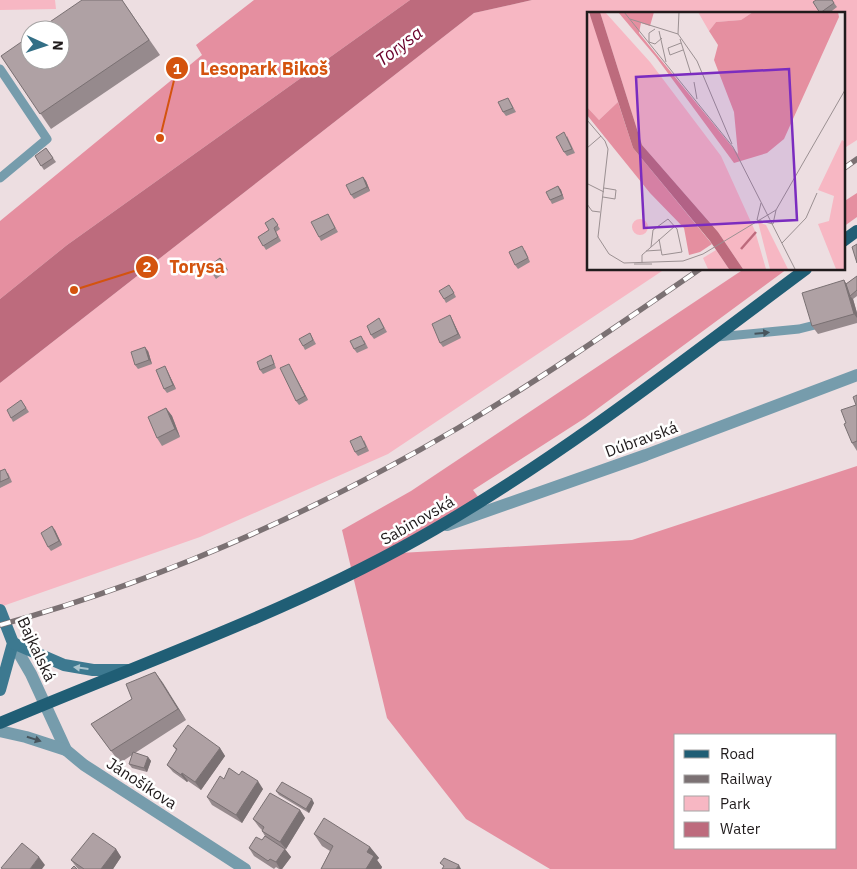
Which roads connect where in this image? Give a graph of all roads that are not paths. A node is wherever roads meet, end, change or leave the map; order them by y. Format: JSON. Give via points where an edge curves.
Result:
{"nodes":[{"id":1,"x":0,"y":69,"type":"edge"},
{"id":2,"x":2,"y":174,"type":"edge"},
{"id":3,"x":857,"y":231,"type":"edge"},
{"id":4,"x":844,"y":241,"type":"edge"},
{"id":5,"x":805,"y":270,"type":"edge"},
{"id":6,"x":815,"y":325,"type":"edge"},
{"id":7,"x":714,"y":337,"type":"junction"},
{"id":8,"x":857,"y":375,"type":"edge"},
{"id":9,"x":435,"y":529,"type":"junction"},
{"id":10,"x":0,"y":610,"type":"edge"},
{"id":11,"x":13,"y":643,"type":"junction"},
{"id":12,"x":129,"y":670,"type":"junction"},
{"id":13,"x":0,"y":690,"type":"edge"},
{"id":14,"x":44,"y":703,"type":"junction"},
{"id":15,"x":0,"y":723,"type":"edge"},
{"id":16,"x":0,"y":732,"type":"edge"},
{"id":17,"x":66,"y":750,"type":"junction"},
{"id":18,"x":245,"y":869,"type":"edge"}],
"edges":[{"from":1,"to":2,"type":"lane","via":[[47,139]]},
{"from":3,"to":4,"type":"main road"},
{"from":5,"to":7,"type":"main road","name":"Sabinovská"},
{"from":7,"to":6,"type":"lane","one_way":true},
{"from":7,"to":9,"type":"main road","name":"Sabinovská","via":[[581,436]]},
{"from":8,"to":9,"type":"street","name":"Dúbravská","via":[[646,455]]},
{"from":9,"to":12,"type":"main road","name":"Sabinovská","via":[[303,596]]},
{"from":10,"to":11,"type":"street","name":"Bajkalská"},
{"from":12,"to":11,"type":"street","one_way":true,"via":[[94,670],[64,665]]},
{"from":11,"to":13,"type":"street"},
{"from":11,"to":14,"type":"street","name":"Bajkalská","via":[[32,674]]},
{"from":12,"to":14,"type":"main road","name":"Sabinovská"},
{"from":14,"to":15,"type":"main road","name":"Sabinovská"},
{"from":14,"to":17,"type":"street","name":"Jánošíkova"},
{"from":16,"to":17,"type":"street","one_way":true,"via":[[26,736]]},
{"from":17,"to":18,"type":"street","name":"Jánošíkova","via":[[84,765]]}]}
